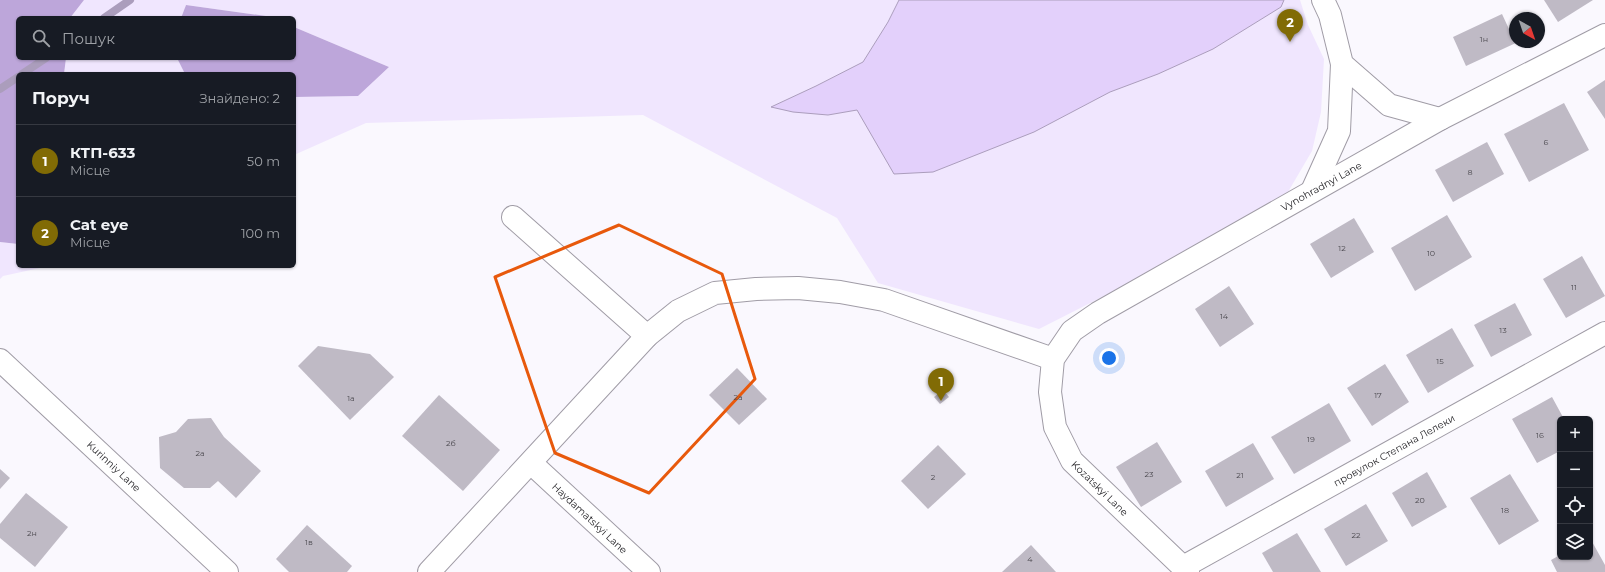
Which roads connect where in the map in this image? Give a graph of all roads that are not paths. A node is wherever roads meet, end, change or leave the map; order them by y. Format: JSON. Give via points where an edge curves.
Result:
{"nodes":[{"id":1,"x":1323,"y":0,"type":"edge"},
{"id":2,"x":1605,"y":36,"type":"edge"},
{"id":3,"x":1342,"y":64,"type":"junction"},
{"id":4,"x":1440,"y":119,"type":"junction"},
{"id":5,"x":1312,"y":191,"type":"junction"},
{"id":6,"x":513,"y":217,"type":"dead end"},
{"id":7,"x":1605,"y":334,"type":"edge"},
{"id":8,"x":647,"y":336,"type":"junction"},
{"id":9,"x":1053,"y":359,"type":"junction"},
{"id":10,"x":0,"y":360,"type":"edge"},
{"id":11,"x":531,"y":463,"type":"junction"},
{"id":12,"x":1185,"y":569,"type":"edge"},
{"id":13,"x":228,"y":572,"type":"edge"},
{"id":14,"x":429,"y":572,"type":"edge"},
{"id":15,"x":649,"y":572,"type":"edge"}],
"edges":[{"from":1,"to":3,"type":"street","via":[[1330,15]]},
{"from":2,"to":4,"type":"street","name":"Vynohradnyi Lane"},
{"from":3,"to":4,"type":"street","via":[[1389,105]]},
{"from":3,"to":5,"type":"street","via":[[1339,131]]},
{"from":4,"to":5,"type":"street","name":"Vynohradnyi Lane"},
{"from":5,"to":9,"type":"street","name":"Vynohradnyi Lane","via":[[1098,313],[1072,331]]},
{"from":6,"to":8,"type":"street"},
{"from":7,"to":12,"type":"street","name":"провулок Степана Лелеки"},
{"from":8,"to":9,"type":"street","via":[[678,311],[715,293],[798,288],[884,300]]},
{"from":8,"to":11,"type":"street"},
{"from":9,"to":12,"type":"street","name":"Kozatskyi Lane","via":[[1050,392],[1055,427],[1072,461]]},
{"from":10,"to":13,"type":"street","name":"Kurinniy Lane"},
{"from":11,"to":14,"type":"street"},
{"from":11,"to":15,"type":"street","name":"Haydamatskyi Lane"}]}
